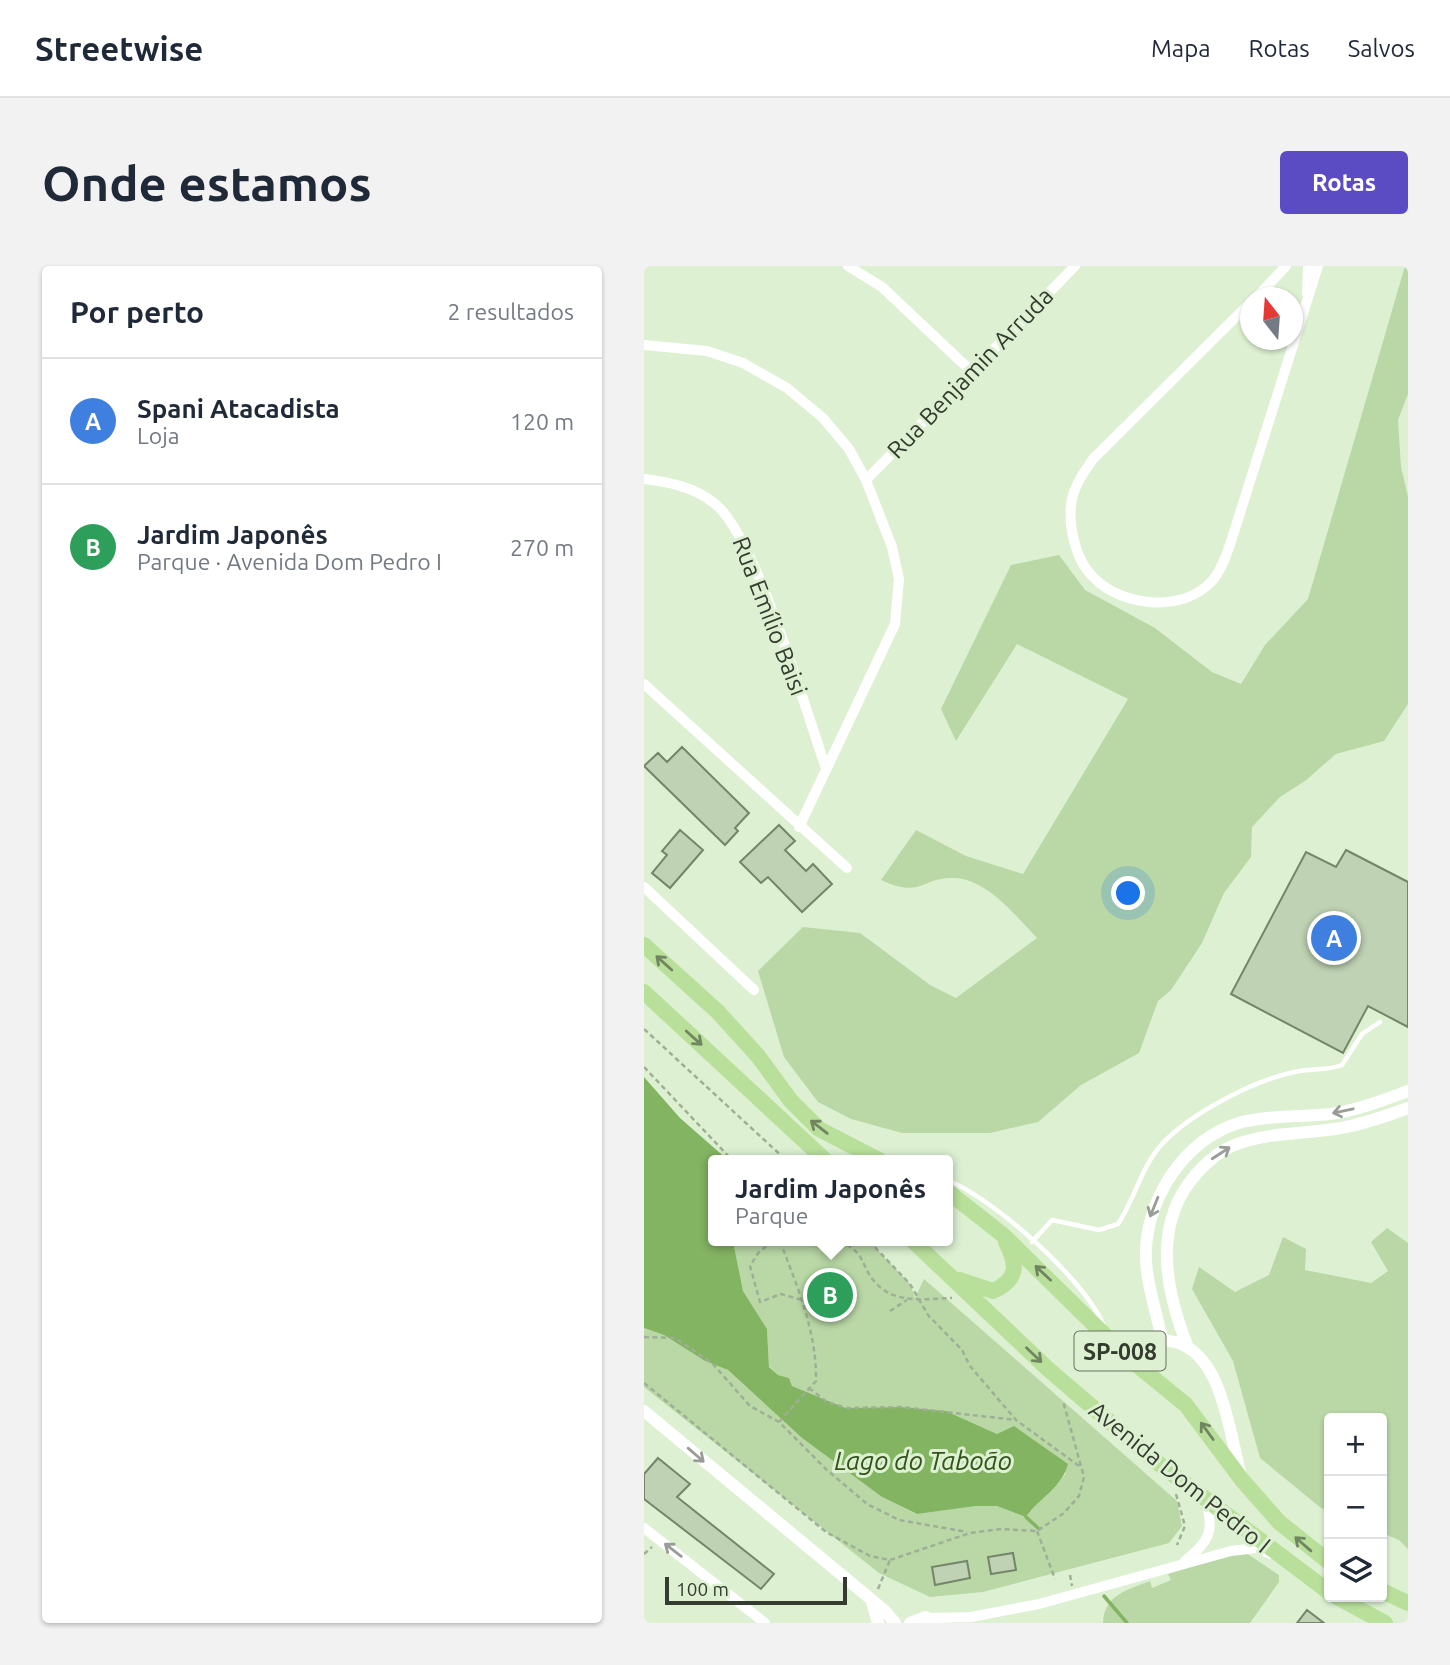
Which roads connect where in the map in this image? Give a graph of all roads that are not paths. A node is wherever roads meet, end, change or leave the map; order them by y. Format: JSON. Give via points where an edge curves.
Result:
{"nodes":[{"id":1,"x":849,"y":266,"type":"edge"},
{"id":2,"x":1056,"y":266,"type":"edge"},
{"id":3,"x":1075,"y":266,"type":"edge"},
{"id":4,"x":1286,"y":266,"type":"edge"},
{"id":5,"x":1293,"y":266,"type":"edge"},
{"id":6,"x":1308,"y":266,"type":"edge"},
{"id":7,"x":1318,"y":266,"type":"edge"},
{"id":8,"x":1066,"y":275,"type":"junction"},
{"id":9,"x":1275,"y":278,"type":"junction"},
{"id":10,"x":1266,"y":287,"type":"edge"},
{"id":11,"x":1307,"y":297,"type":"junction"},
{"id":12,"x":1303,"y":310,"type":"edge"},
{"id":13,"x":1240,"y":314,"type":"edge"},
{"id":14,"x":644,"y":345,"type":"edge"},
{"id":15,"x":1291,"y":350,"type":"edge"},
{"id":16,"x":971,"y":371,"type":"junction"},
{"id":17,"x":644,"y":479,"type":"edge"},
{"id":18,"x":866,"y":480,"type":"junction"},
{"id":19,"x":644,"y":684,"type":"edge"},
{"id":20,"x":826,"y":768,"type":"junction"},
{"id":21,"x":799,"y":827,"type":"junction"},
{"id":22,"x":846,"y":868,"type":"dead end"},
{"id":23,"x":644,"y":887,"type":"edge"},
{"id":24,"x":644,"y":945,"type":"edge"},
{"id":25,"x":754,"y":990,"type":"dead end"},
{"id":26,"x":644,"y":992,"type":"edge"},
{"id":27,"x":1380,"y":1022,"type":"dead end"},
{"id":28,"x":1408,"y":1091,"type":"edge"},
{"id":29,"x":1408,"y":1108,"type":"edge"},
{"id":30,"x":820,"y":1155,"type":"edge"},
{"id":31,"x":868,"y":1155,"type":"edge"},
{"id":32,"x":953,"y":1183,"type":"edge"},
{"id":33,"x":953,"y":1196,"type":"edge"},
{"id":34,"x":1003,"y":1235,"type":"junction"},
{"id":35,"x":1032,"y":1242,"type":"junction"},
{"id":36,"x":919,"y":1246,"type":"edge"},
{"id":37,"x":952,"y":1276,"type":"junction"},
{"id":38,"x":1162,"y":1339,"type":"junction"},
{"id":39,"x":1110,"y":1341,"type":"junction"},
{"id":40,"x":1187,"y":1345,"type":"junction"},
{"id":41,"x":1125,"y":1355,"type":"junction"},
{"id":42,"x":644,"y":1411,"type":"edge"},
{"id":43,"x":1242,"y":1479,"type":"junction"},
{"id":44,"x":1202,"y":1495,"type":"junction"},
{"id":45,"x":644,"y":1528,"type":"edge"},
{"id":46,"x":1278,"y":1556,"type":"junction"},
{"id":47,"x":1324,"y":1559,"type":"edge"},
{"id":48,"x":1185,"y":1562,"type":"junction"},
{"id":49,"x":1324,"y":1588,"type":"edge"},
{"id":50,"x":1387,"y":1593,"type":"edge"},
{"id":51,"x":870,"y":1601,"type":"junction"},
{"id":52,"x":1346,"y":1602,"type":"edge"},
{"id":53,"x":1408,"y":1603,"type":"edge"},
{"id":54,"x":754,"y":1614,"type":"junction"},
{"id":55,"x":971,"y":1617,"type":"junction"},
{"id":56,"x":934,"y":1620,"type":"edge"},
{"id":57,"x":912,"y":1621,"type":"edge"},
{"id":58,"x":765,"y":1623,"type":"edge"},
{"id":59,"x":777,"y":1623,"type":"edge"},
{"id":60,"x":878,"y":1623,"type":"edge"},
{"id":61,"x":896,"y":1623,"type":"edge"},
{"id":62,"x":959,"y":1623,"type":"edge"},
{"id":63,"x":1385,"y":1623,"type":"edge"}],
"edges":[{"from":1,"to":16,"type":"street","via":[[882,287]]},
{"from":2,"to":8,"type":"street"},
{"from":3,"to":8,"type":"street","name":"Rua Benjamin Arruda"},
{"from":4,"to":9,"type":"street"},
{"from":5,"to":9,"type":"street"},
{"from":6,"to":11,"type":"street"},
{"from":7,"to":11,"type":"street"},
{"from":8,"to":16,"type":"street","name":"Rua Benjamin Arruda"},
{"from":9,"to":10,"type":"street"},
{"from":11,"to":12,"type":"street"},
{"from":13,"to":15,"type":"street","via":[[1093,459],[1075,488],[1071,512],[1081,559],[1094,578],[1118,594],[1170,603],[1191,596],[1212,581],[1234,532]]},
{"from":14,"to":18,"type":"street","via":[[707,351],[743,363],[787,388],[823,418],[849,449]]},
{"from":16,"to":18,"type":"street","name":"Rua Benjamin Arruda"},
{"from":17,"to":20,"type":"street","name":"Rua Emílio Baisi","via":[[688,488],[715,503],[734,524],[752,558]]},
{"from":18,"to":20,"type":"street","via":[[892,547],[899,579],[897,611],[895,624]]},
{"from":19,"to":21,"type":"street"},
{"from":20,"to":21,"type":"street"},
{"from":21,"to":22,"type":"street"},
{"from":23,"to":25,"type":"street"},
{"from":31,"to":24,"type":"main road","one_way":true,"via":[[819,1129],[719,1012]]},
{"from":26,"to":30,"type":"main road","one_way":true},
{"from":27,"to":35,"type":"lane","via":[[1362,1034],[1342,1065],[1279,1076],[1222,1101],[1179,1128],[1146,1167],[1118,1224],[1099,1230],[1052,1220]]},
{"from":28,"to":38,"type":"street","one_way":true,"via":[[1333,1114],[1240,1123],[1202,1143],[1179,1164],[1161,1189],[1146,1241],[1146,1264]]},
{"from":40,"to":29,"type":"street","one_way":true,"via":[[1173,1300],[1166,1245],[1171,1216],[1186,1185],[1204,1165],[1237,1143],[1342,1128]]},
{"from":32,"to":35,"type":"lane","via":[[992,1205]]},
{"from":33,"to":34,"type":"main road","name":"Avenida Dom Pedro I","number":"SP-008"},
{"from":34,"to":37,"type":"main road","via":[[1016,1268],[1005,1286],[982,1289]]},
{"from":39,"to":34,"type":"main road","name":"Avenida Dom Pedro I","number":"SP-008","one_way":true},
{"from":35,"to":39,"type":"lane","via":[[1090,1299]]},
{"from":36,"to":37,"type":"main road","name":"Avenida Dom Pedro I","number":"SP-008"},
{"from":37,"to":44,"type":"main road","name":"Avenida Dom Pedro I","number":"SP-008","one_way":true,"via":[[1048,1369]]},
{"from":38,"to":40,"type":"street"},
{"from":38,"to":41,"type":"street","via":[[1149,1340]]},
{"from":39,"to":41,"type":"main road","name":"Avenida Dom Pedro I","number":"SP-008"},
{"from":40,"to":43,"type":"street","via":[[1211,1369]]},
{"from":43,"to":41,"type":"main road","name":"Avenida Dom Pedro I","number":"SP-008","one_way":true,"via":[[1186,1405]]},
{"from":42,"to":51,"type":"street","one_way":true},
{"from":47,"to":43,"type":"main road","name":"Avenida Dom Pedro I","number":"SP-008","one_way":true,"via":[[1279,1522]]},
{"from":44,"to":46,"type":"main road","name":"Avenida Dom Pedro I","number":"SP-008"},
{"from":44,"to":48,"type":"street","via":[[1212,1524],[1210,1535]]},
{"from":54,"to":45,"type":"street","one_way":true},
{"from":46,"to":48,"type":"street","via":[[1245,1548]]},
{"from":46,"to":49,"type":"main road","name":"Avenida Dom Pedro I","number":"SP-008"},
{"from":48,"to":55,"type":"street","via":[[1068,1597]]},
{"from":50,"to":53,"type":"main road"},
{"from":51,"to":60,"type":"street"},
{"from":51,"to":61,"type":"street"},
{"from":52,"to":63,"type":"main road"},
{"from":54,"to":58,"type":"street"},
{"from":54,"to":59,"type":"street"},
{"from":55,"to":56,"type":"street"},
{"from":55,"to":62,"type":"street"},
{"from":56,"to":57,"type":"street"},
{"from":57,"to":61,"type":"street"}]}
